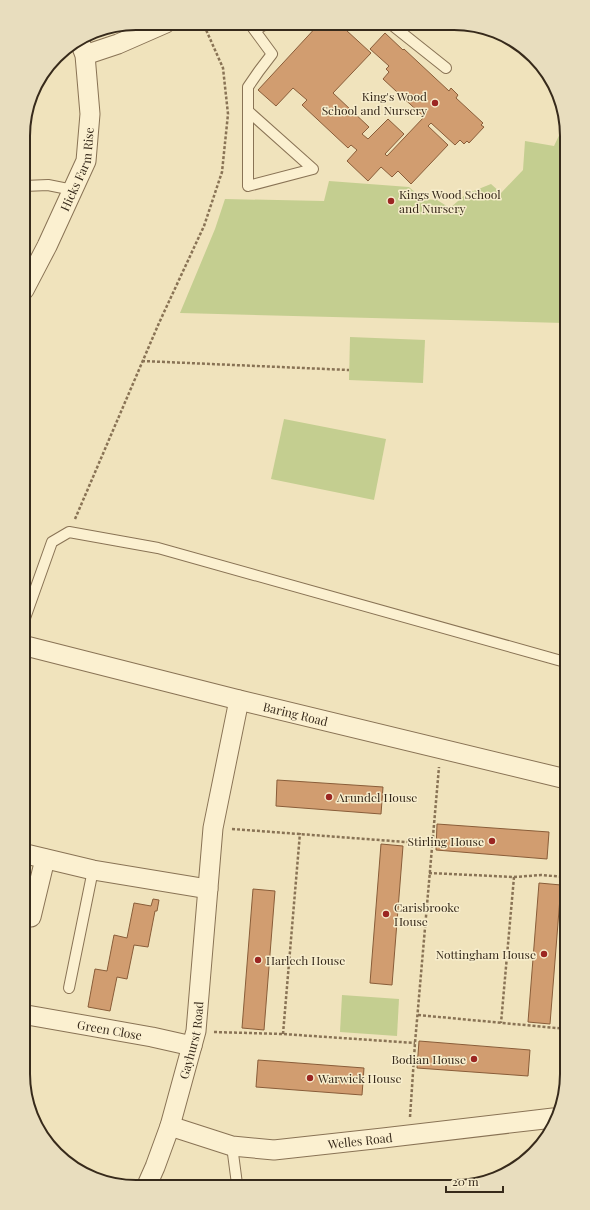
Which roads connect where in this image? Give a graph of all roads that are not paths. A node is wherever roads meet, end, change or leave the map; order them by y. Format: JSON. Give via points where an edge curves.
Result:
{"nodes":[{"id":1,"x":150,"y":30,"type":"edge"},
{"id":2,"x":254,"y":30,"type":"edge"},
{"id":3,"x":398,"y":30,"type":"edge"},
{"id":4,"x":82,"y":48,"type":"edge"},
{"id":5,"x":446,"y":68,"type":"dead end"},
{"id":6,"x":248,"y":111,"type":"junction"},
{"id":7,"x":30,"y":186,"type":"edge"},
{"id":8,"x":72,"y":190,"type":"junction"},
{"id":9,"x":30,"y":279,"type":"edge"},
{"id":10,"x":30,"y":604,"type":"edge"},
{"id":11,"x":30,"y":647,"type":"edge"},
{"id":12,"x":560,"y":661,"type":"edge"},
{"id":13,"x":239,"y":700,"type":"junction"},
{"id":14,"x":560,"y":778,"type":"edge"},
{"id":15,"x":30,"y":855,"type":"edge"},
{"id":16,"x":45,"y":859,"type":"junction"},
{"id":17,"x":93,"y":870,"type":"junction"},
{"id":18,"x":208,"y":889,"type":"junction"},
{"id":19,"x":31,"y":917,"type":"dead end"},
{"id":20,"x":69,"y":988,"type":"dead end"},
{"id":21,"x":30,"y":1016,"type":"edge"},
{"id":22,"x":192,"y":1046,"type":"junction"},
{"id":23,"x":550,"y":1118,"type":"edge"},
{"id":24,"x":170,"y":1126,"type":"junction"},
{"id":25,"x":232,"y":1146,"type":"junction"},
{"id":26,"x":150,"y":1180,"type":"edge"},
{"id":27,"x":236,"y":1180,"type":"edge"}],
"edges":[{"from":1,"to":4,"type":"street","via":[[118,44]]},
{"from":2,"to":6,"type":"lane","via":[[272,54],[248,87]]},
{"from":3,"to":5,"type":"lane"},
{"from":4,"to":8,"type":"street","name":"Hicks Farm Rise","via":[[90,114],[86,161]]},
{"from":6,"to":6,"type":"lane","via":[[248,186],[313,169],[271,132]]},
{"from":7,"to":8,"type":"lane"},
{"from":8,"to":9,"type":"street","name":"Hicks Farm Rise"},
{"from":10,"to":12,"type":"lane","via":[[52,542],[69,532],[158,548]]},
{"from":11,"to":13,"type":"street","name":"Baring Road"},
{"from":13,"to":14,"type":"street","name":"Baring Road"},
{"from":13,"to":18,"type":"street","name":"Gayhurst Road","via":[[213,828]]},
{"from":15,"to":16,"type":"street"},
{"from":16,"to":17,"type":"street"},
{"from":16,"to":19,"type":"street"},
{"from":17,"to":18,"type":"street"},
{"from":17,"to":20,"type":"lane"},
{"from":18,"to":22,"type":"street","name":"Gayhurst Road","via":[[196,1032]]},
{"from":21,"to":22,"type":"street","name":"Green Close"},
{"from":22,"to":24,"type":"street","name":"Gayhurst Road"},
{"from":23,"to":25,"type":"street","name":"Welles Road","via":[[274,1150]]},
{"from":24,"to":25,"type":"street","name":"Welles Road"},
{"from":24,"to":26,"type":"street","name":"Gayhurst Road"},
{"from":25,"to":27,"type":"lane"}]}
